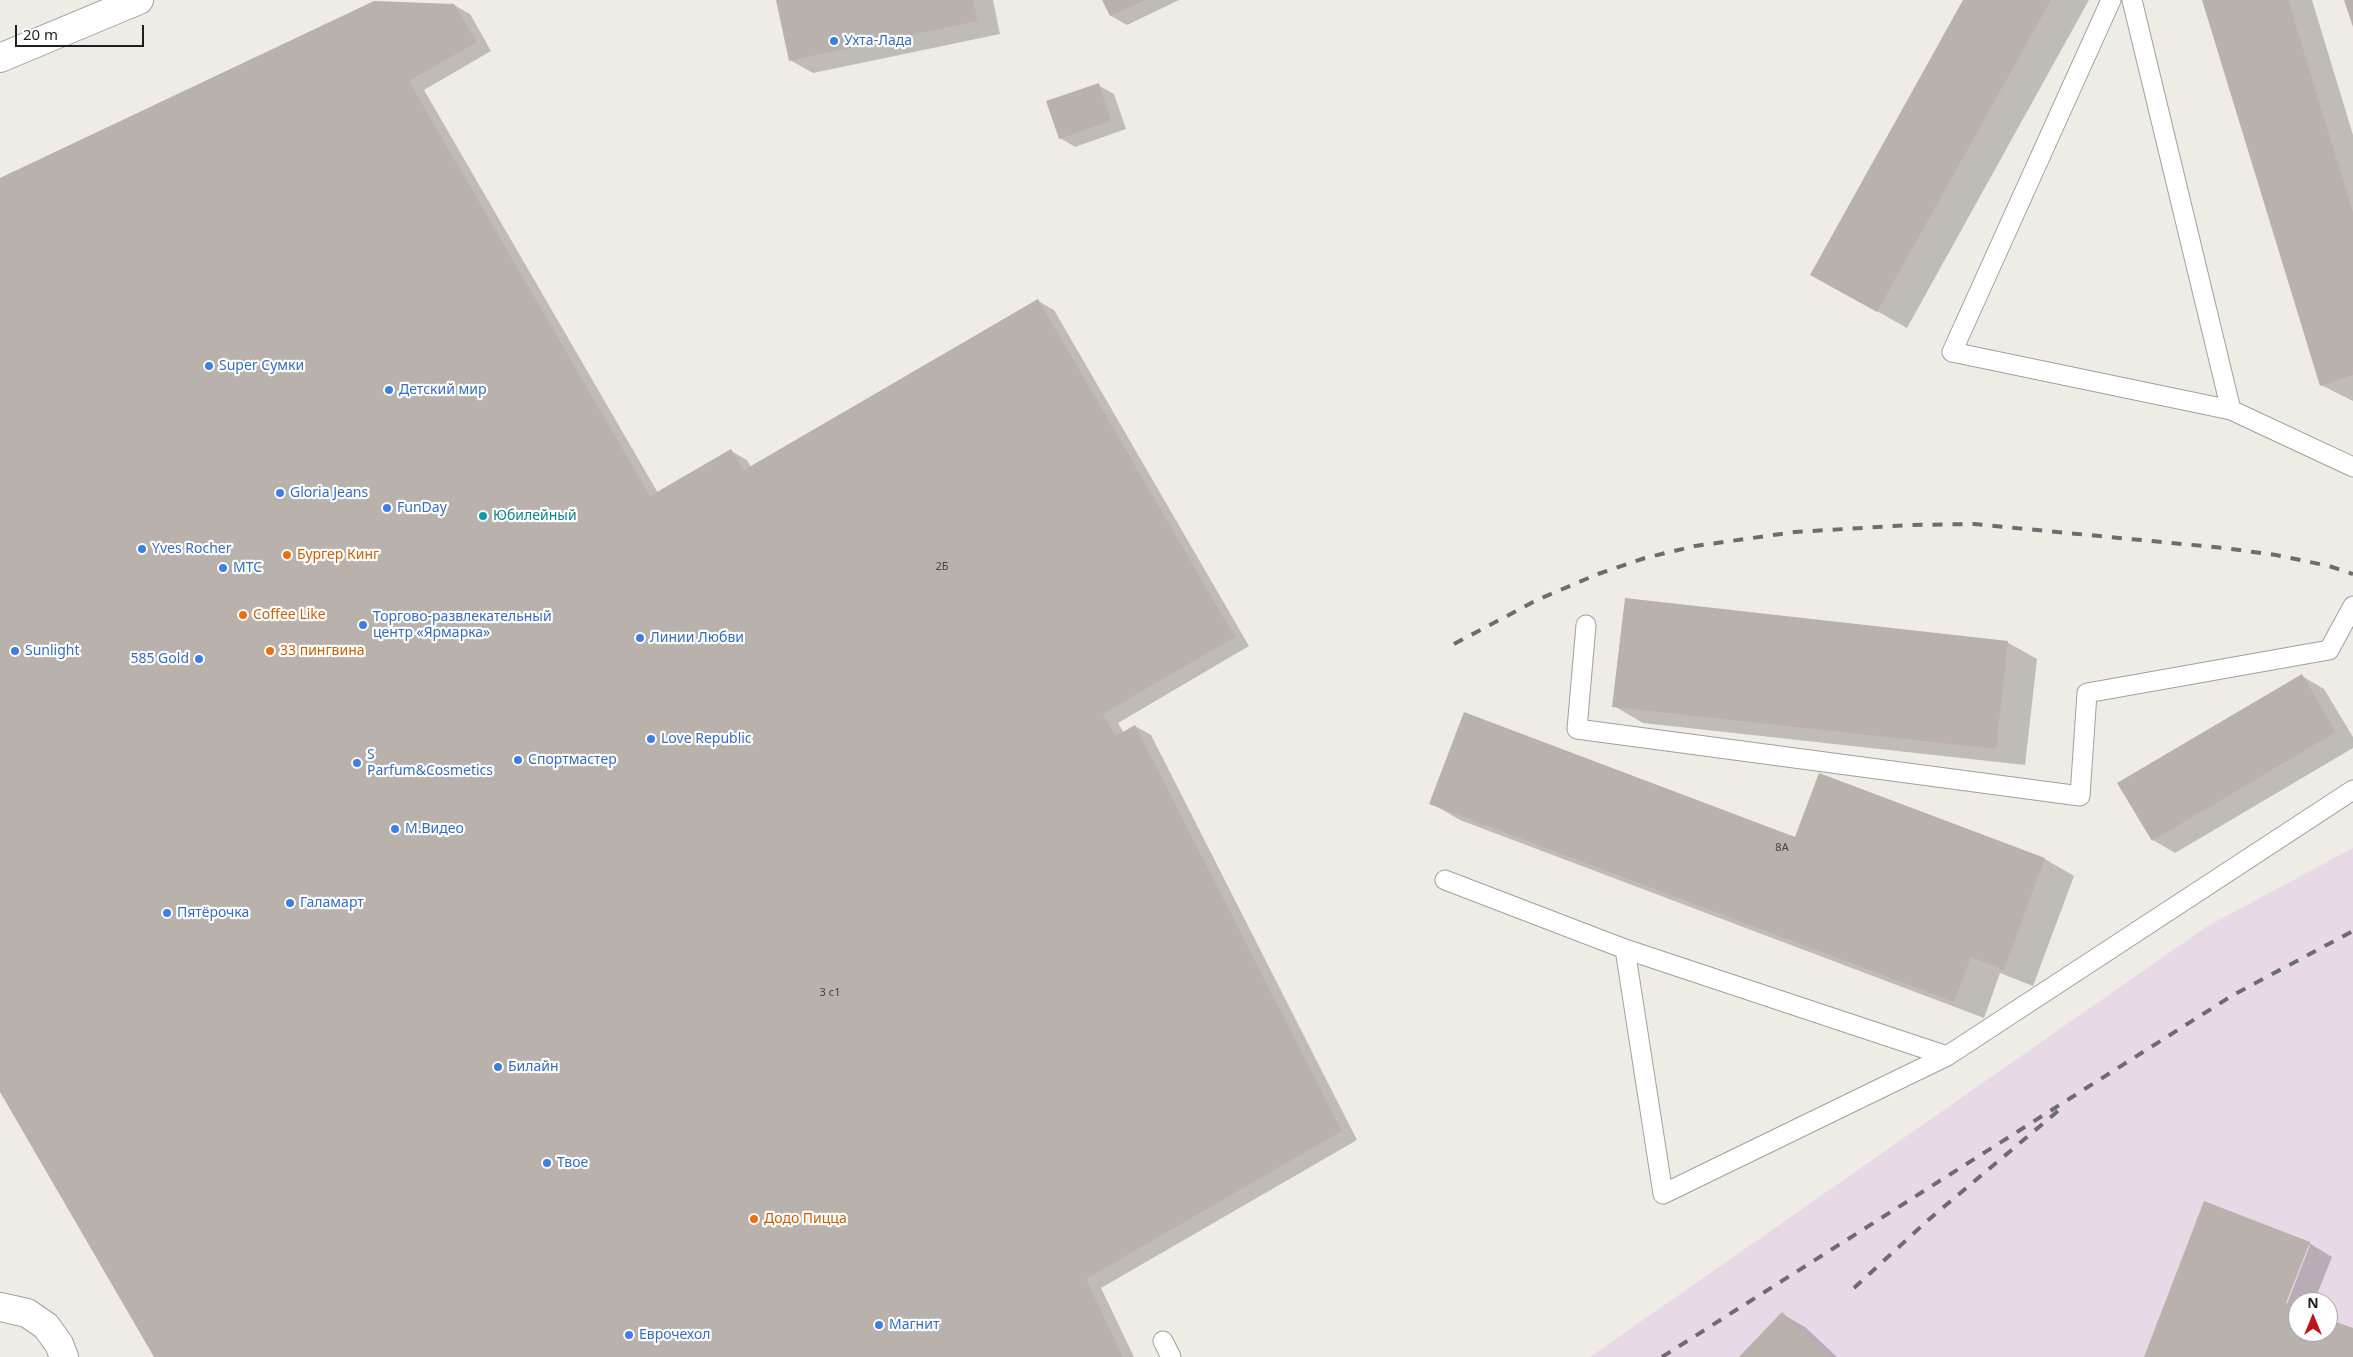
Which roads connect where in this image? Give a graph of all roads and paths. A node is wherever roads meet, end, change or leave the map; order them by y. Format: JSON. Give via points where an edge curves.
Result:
{"nodes":[{"id":1,"x":139,"y":0,"type":"edge"},
{"id":2,"x":2111,"y":0,"type":"edge"},
{"id":3,"x":2132,"y":0,"type":"edge"},
{"id":4,"x":0,"y":58,"type":"edge"},
{"id":5,"x":2231,"y":410,"type":"junction"},
{"id":6,"x":2353,"y":467,"type":"edge"},
{"id":7,"x":2353,"y":606,"type":"edge"},
{"id":8,"x":1586,"y":625,"type":"dead end"},
{"id":9,"x":2353,"y":790,"type":"edge"},
{"id":10,"x":1445,"y":880,"type":"dead end"},
{"id":11,"x":1626,"y":949,"type":"junction"},
{"id":12,"x":1946,"y":1056,"type":"junction"},
{"id":13,"x":0,"y":1307,"type":"edge"},
{"id":14,"x":64,"y":1357,"type":"edge"}],
"edges":[{"from":1,"to":4,"type":"street"},
{"from":2,"to":5,"type":"lane","via":[[1952,352]]},
{"from":3,"to":5,"type":"lane"},
{"from":5,"to":6,"type":"lane"},
{"from":7,"to":8,"type":"lane","via":[[2329,650],[2087,693],[2080,796],[1576,729]]},
{"from":9,"to":12,"type":"lane"},
{"from":10,"to":11,"type":"lane"},
{"from":11,"to":12,"type":"lane"},
{"from":11,"to":12,"type":"lane","via":[[1663,1194]]},
{"from":13,"to":14,"type":"street","via":[[27,1313],[46,1326]]}]}
